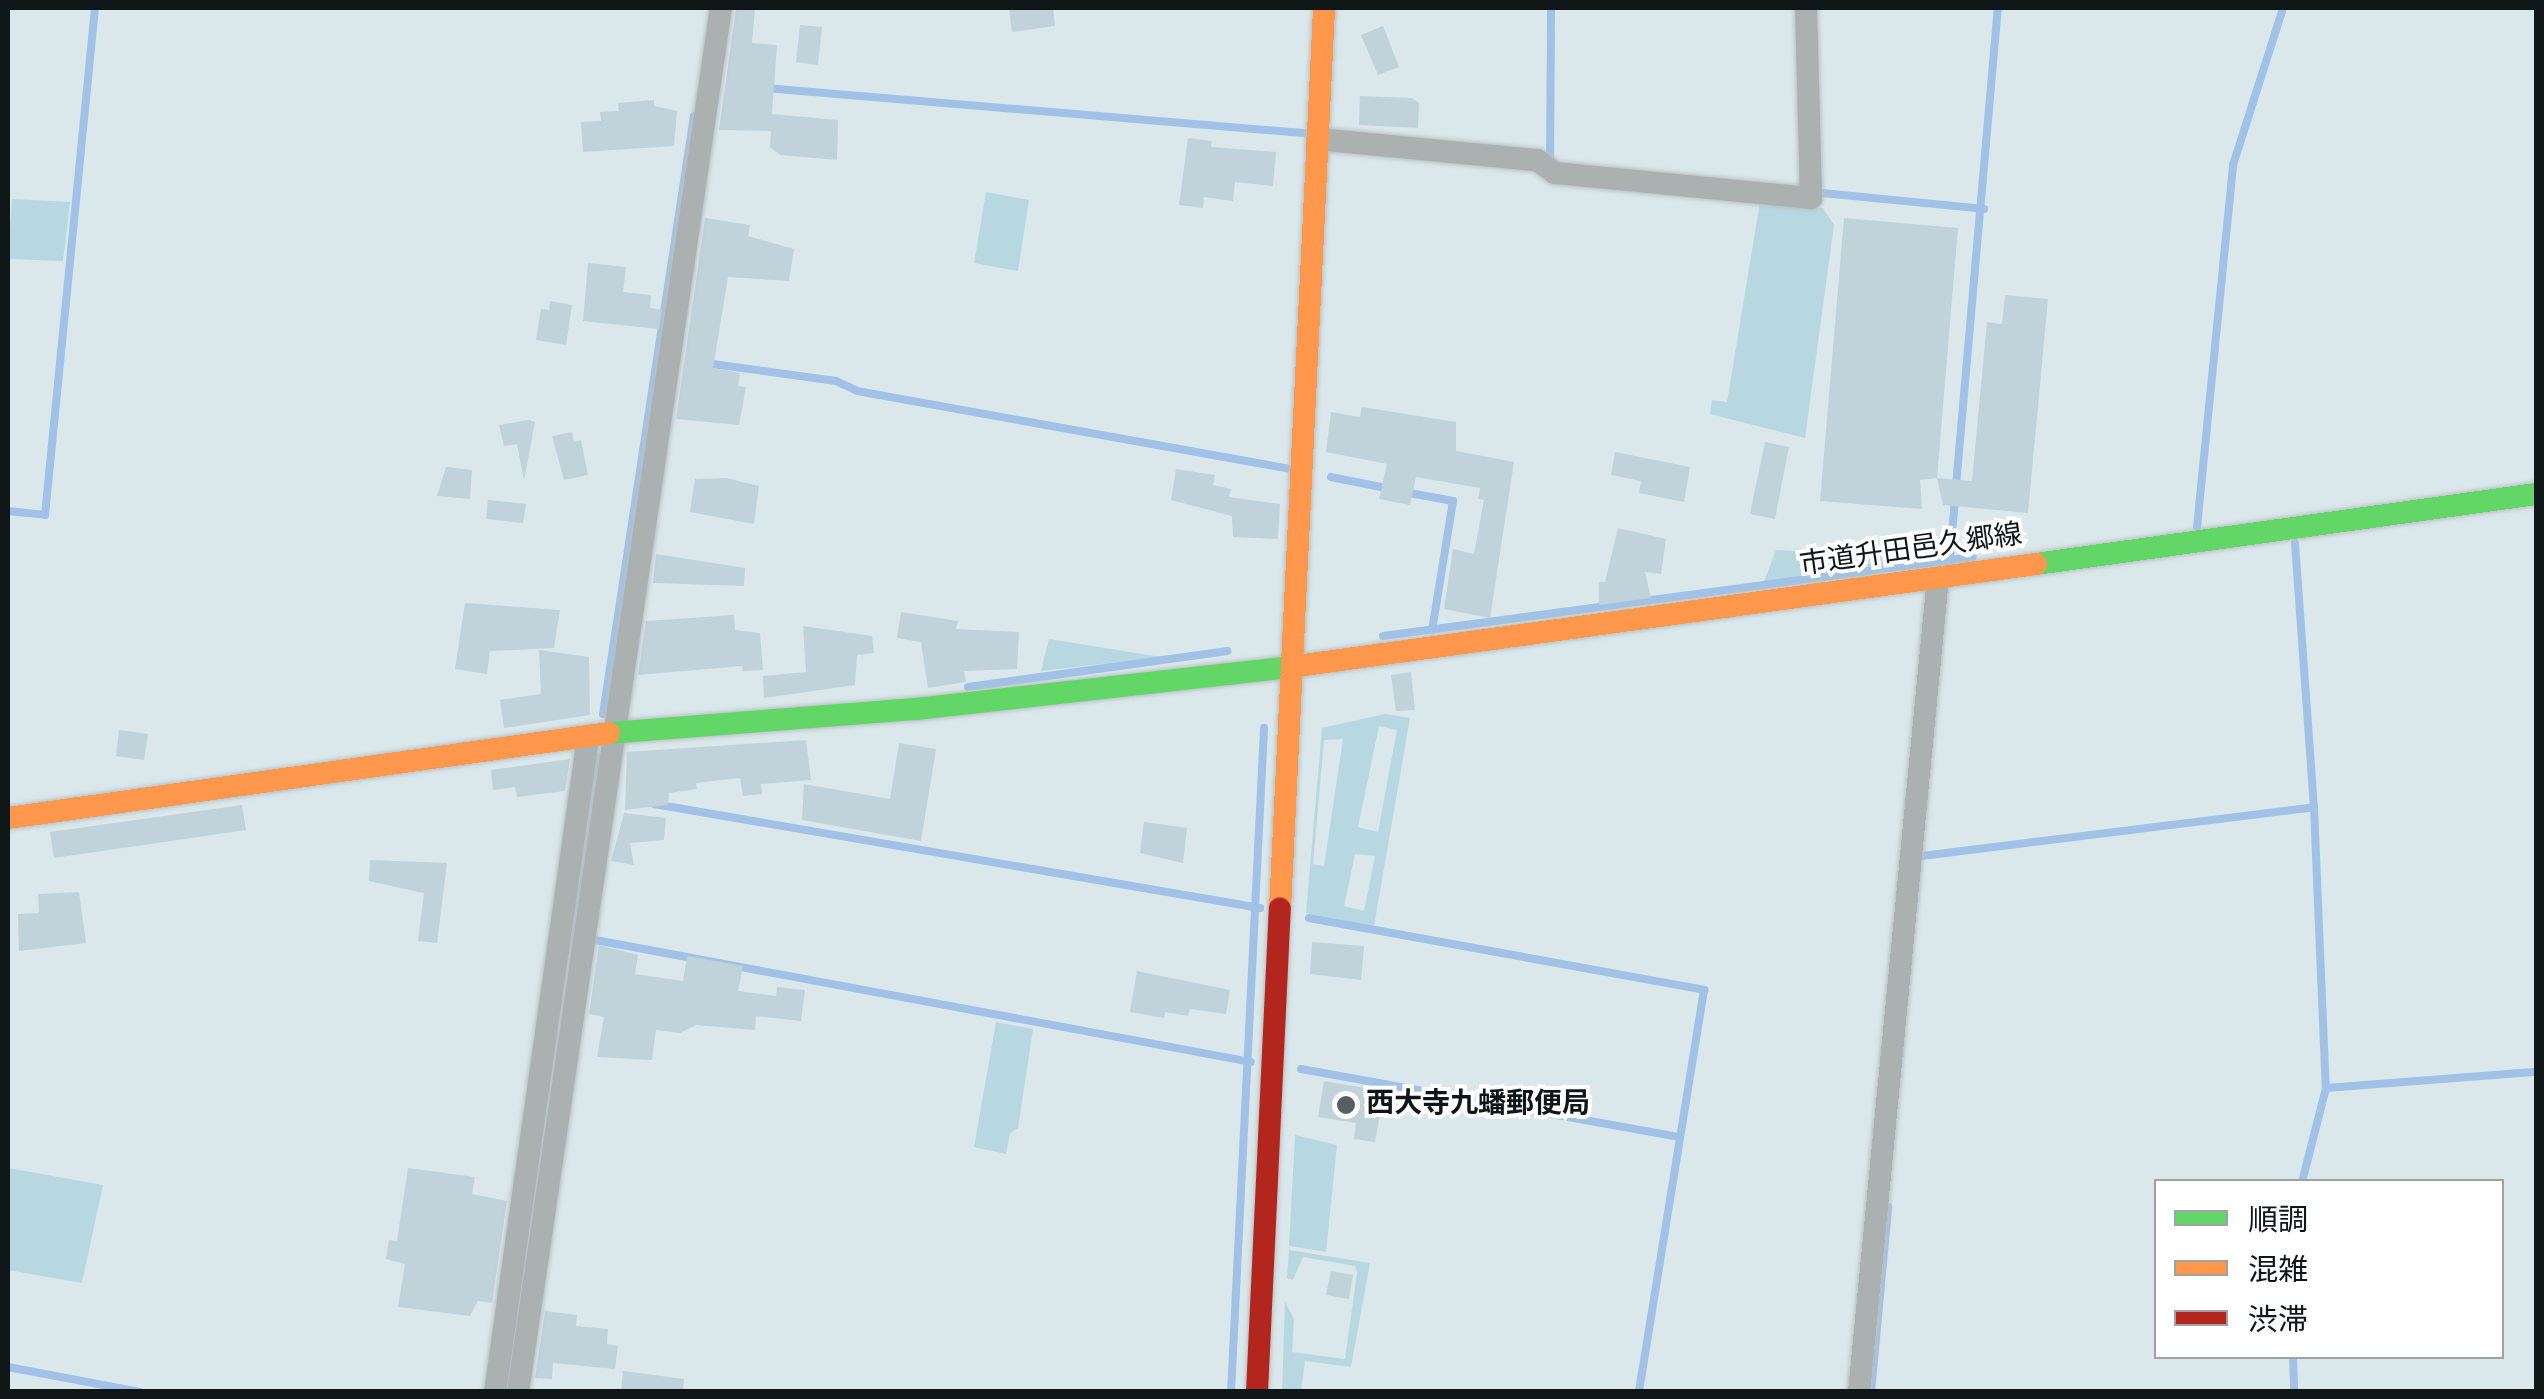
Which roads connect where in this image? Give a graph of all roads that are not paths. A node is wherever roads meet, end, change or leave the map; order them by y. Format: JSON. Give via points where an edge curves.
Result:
{"nodes":[{"id":1,"x":721,"y":8,"type":"edge"},
{"id":2,"x":1324,"y":8,"type":"edge"},
{"id":3,"x":1806,"y":8,"type":"edge"},
{"id":4,"x":1318,"y":138,"type":"junction"},
{"id":5,"x":2536,"y":494,"type":"edge"},
{"id":6,"x":1945,"y":577,"type":"junction"},
{"id":7,"x":1294,"y":664,"type":"junction"},
{"id":8,"x":612,"y":733,"type":"junction"},
{"id":9,"x":588,"y":738,"type":"junction"},
{"id":10,"x":8,"y":818,"type":"edge"},
{"id":11,"x":494,"y":1392,"type":"edge"},
{"id":12,"x":518,"y":1392,"type":"edge"},
{"id":13,"x":1257,"y":1392,"type":"edge"},
{"id":14,"x":1859,"y":1392,"type":"edge"}],
"edges":[{"from":1,"to":8,"type":"street"},
{"from":2,"to":4,"type":"street"},
{"from":3,"to":4,"type":"street","via":[[1810,192],[1556,174],[1537,160]]},
{"from":4,"to":7,"type":"street"},
{"from":5,"to":6,"type":"street","name":"市道升田邑久郷線"},
{"from":6,"to":7,"type":"street","name":"市道升田邑久郷線"},
{"from":6,"to":14,"type":"street"},
{"from":7,"to":8,"type":"street","name":"市道升田邑久郷線","via":[[916,709]]},
{"from":7,"to":13,"type":"street"},
{"from":8,"to":9,"type":"street","name":"市道升田邑久郷線"},
{"from":8,"to":12,"type":"street"},
{"from":9,"to":10,"type":"street","name":"市道升田邑久郷線"},
{"from":9,"to":11,"type":"street"}]}
